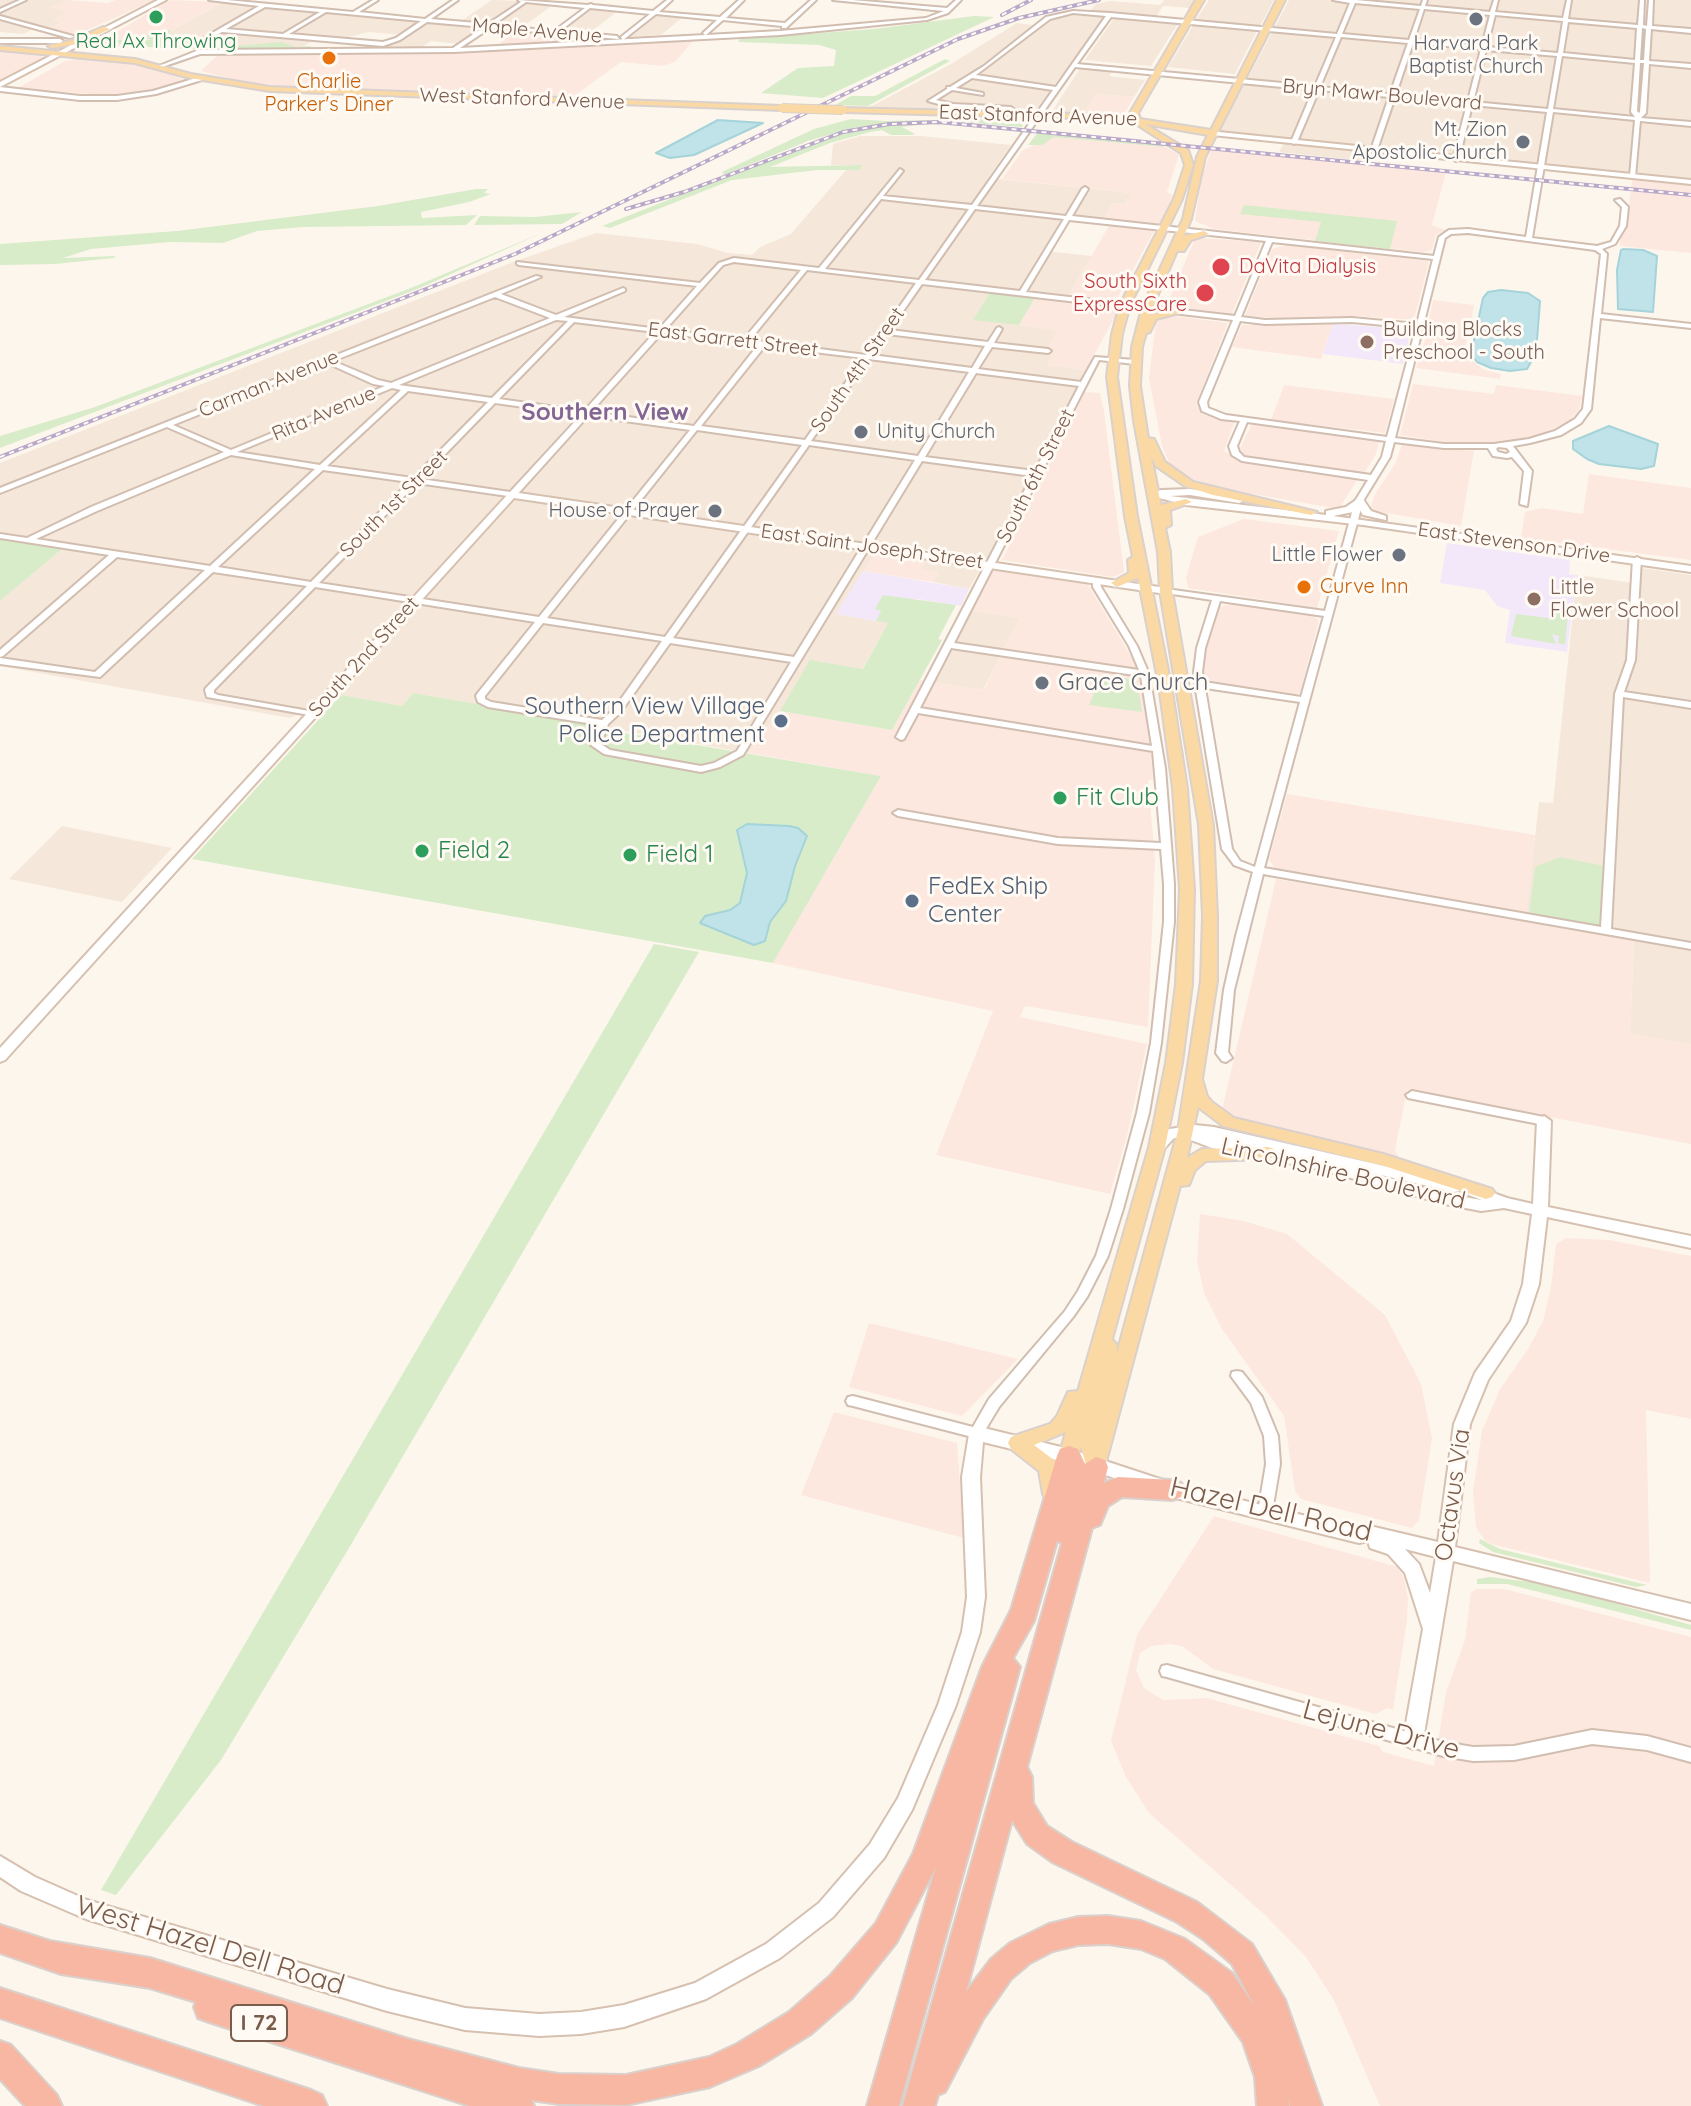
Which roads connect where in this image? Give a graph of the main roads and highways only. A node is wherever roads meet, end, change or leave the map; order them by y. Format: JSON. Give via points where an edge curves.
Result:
{"nodes":[{"id":1,"x":1200,"y":0,"type":"edge"},
{"id":2,"x":1281,"y":0,"type":"edge"},
{"id":3,"x":106,"y":29,"type":"road end"},
{"id":4,"x":89,"y":44,"type":"road end"},
{"id":5,"x":0,"y":46,"type":"edge"},
{"id":6,"x":35,"y":46,"type":"junction"},
{"id":7,"x":63,"y":54,"type":"junction"},
{"id":8,"x":122,"y":55,"type":"junction"},
{"id":9,"x":89,"y":56,"type":"junction"},
{"id":10,"x":165,"y":66,"type":"junction"},
{"id":11,"x":1137,"y":106,"type":"junction"},
{"id":12,"x":843,"y":110,"type":"joint"},
{"id":13,"x":876,"y":111,"type":"junction"},
{"id":14,"x":969,"y":116,"type":"junction"},
{"id":15,"x":1039,"y":116,"type":"junction"},
{"id":16,"x":1108,"y":117,"type":"junction"},
{"id":17,"x":1136,"y":121,"type":"junction"},
{"id":18,"x":1031,"y":127,"type":"road end"},
{"id":19,"x":1211,"y":135,"type":"junction"},
{"id":20,"x":1175,"y":204,"type":"junction"},
{"id":21,"x":1187,"y":219,"type":"junction"},
{"id":22,"x":1166,"y":228,"type":"junction"},
{"id":23,"x":1183,"y":230,"type":"junction"},
{"id":24,"x":1150,"y":254,"type":"junction"},
{"id":25,"x":1171,"y":258,"type":"junction"},
{"id":26,"x":1165,"y":268,"type":"junction"},
{"id":27,"x":1159,"y":281,"type":"junction"},
{"id":28,"x":1125,"y":305,"type":"junction"},
{"id":29,"x":1147,"y":308,"type":"junction"},
{"id":30,"x":1138,"y":340,"type":"junction"},
{"id":31,"x":1112,"y":377,"type":"junction"},
{"id":32,"x":1139,"y":421,"type":"junction"},
{"id":33,"x":1153,"y":495,"type":"junction"},
{"id":34,"x":1186,"y":502,"type":"road end"},
{"id":35,"x":1130,"y":508,"type":"junction"},
{"id":36,"x":1315,"y":512,"type":"road end"},
{"id":37,"x":1134,"y":528,"type":"junction"},
{"id":38,"x":1165,"y":566,"type":"junction"},
{"id":39,"x":1117,"y":583,"type":"road end"},
{"id":40,"x":1187,"y":940,"type":"junction"},
{"id":41,"x":1196,"y":1078,"type":"junction"},
{"id":42,"x":1186,"y":1131,"type":"junction"},
{"id":43,"x":1268,"y":1153,"type":"road end"},
{"id":44,"x":1486,"y":1193,"type":"road end"},
{"id":45,"x":1138,"y":1315,"type":"junction"},
{"id":46,"x":1108,"y":1323,"type":"junction"},
{"id":47,"x":1069,"y":1456,"type":"junction"},
{"id":48,"x":1096,"y":1467,"type":"junction"},
{"id":49,"x":1172,"y":1490,"type":"road end"},
{"id":50,"x":1053,"y":1507,"type":"junction"},
{"id":51,"x":1057,"y":1606,"type":"junction"},
{"id":52,"x":1024,"y":1611,"type":"junction"},
{"id":53,"x":1020,"y":1740,"type":"junction"},
{"id":54,"x":0,"y":1939,"type":"edge"},
{"id":55,"x":48,"y":1955,"type":"junction"},
{"id":56,"x":0,"y":2003,"type":"edge"},
{"id":57,"x":0,"y":2056,"type":"edge"},
{"id":58,"x":46,"y":2106,"type":"edge"},
{"id":59,"x":311,"y":2106,"type":"edge"},
{"id":60,"x":518,"y":2106,"type":"edge"},
{"id":61,"x":883,"y":2106,"type":"edge"},
{"id":62,"x":920,"y":2106,"type":"edge"},
{"id":63,"x":1273,"y":2106,"type":"edge"},
{"id":64,"x":1306,"y":2106,"type":"edge"}],
"edges":[{"from":1,"to":11,"type":"main road"},
{"from":2,"to":19,"type":"main road"},
{"from":3,"to":6,"type":"main road","via":[[70,43]]},
{"from":4,"to":8,"type":"main road","via":[[93,51]]},
{"from":5,"to":6,"type":"main road"},
{"from":5,"to":7,"type":"main road"},
{"from":6,"to":7,"type":"main road"},
{"from":7,"to":8,"type":"main road","name":"West Stanford Avenue"},
{"from":7,"to":9,"type":"main road"},
{"from":7,"to":9,"type":"main road","name":"West Stanford Avenue"},
{"from":8,"to":10,"type":"main road","name":"West Stanford Avenue"},
{"from":9,"to":10,"type":"main road","name":"West Stanford Avenue"},
{"from":10,"to":12,"type":"main road","name":"West Stanford Avenue","bridge":true,"via":[[203,78],[285,90]]},
{"from":11,"to":16,"type":"main road"},
{"from":11,"to":17,"type":"main road"},
{"from":12,"to":13,"type":"main road","name":"East Stanford Avenue"},
{"from":13,"to":14,"type":"main road","name":"East Stanford Avenue"},
{"from":13,"to":15,"type":"main road","name":"East Stanford Avenue"},
{"from":14,"to":15,"type":"main road","name":"East Stanford Avenue"},
{"from":14,"to":18,"type":"main road","via":[[1019,119]]},
{"from":15,"to":16,"type":"main road","name":"East Stanford Avenue"},
{"from":15,"to":17,"type":"main road","name":"East Stanford Avenue"},
{"from":16,"to":17,"type":"main road","name":"East Stanford Avenue"},
{"from":17,"to":19,"type":"main road","name":"East Stanford Avenue"},
{"from":17,"to":20,"type":"main road","via":[[1185,152],[1189,160]]},
{"from":19,"to":21,"type":"main road"},
{"from":20,"to":22,"type":"main road"},
{"from":20,"to":23,"type":"main road","via":[[1175,225]]},
{"from":21,"to":23,"type":"main road"},
{"from":21,"to":26,"type":"main road","via":[[1208,233],[1187,238]]},
{"from":22,"to":24,"type":"main road"},
{"from":22,"to":25,"type":"main road","via":[[1173,235],[1167,253]]},
{"from":23,"to":25,"type":"main road"},
{"from":24,"to":28,"type":"main road"},
{"from":24,"to":29,"type":"main road","via":[[1150,272],[1137,298]]},
{"from":25,"to":26,"type":"main road"},
{"from":26,"to":27,"type":"main road"},
{"from":27,"to":29,"type":"main road"},
{"from":27,"to":30,"type":"main road","via":[[1162,303],[1182,312],[1152,317]]},
{"from":28,"to":30,"type":"main road","via":[[1135,309],[1131,330]]},
{"from":28,"to":31,"type":"main road"},
{"from":29,"to":30,"type":"main road"},
{"from":30,"to":32,"type":"main road"},
{"from":31,"to":33,"type":"main road","via":[[1121,390],[1136,479]]},
{"from":31,"to":35,"type":"main road"},
{"from":32,"to":33,"type":"main road"},
{"from":32,"to":36,"type":"main road","via":[[1160,464],[1182,481]]},
{"from":33,"to":35,"type":"main road"},
{"from":33,"to":38,"type":"main road"},
{"from":34,"to":38,"type":"main road","via":[[1164,508],[1170,549]]},
{"from":35,"to":37,"type":"main road"},
{"from":37,"to":39,"type":"main road","via":[[1129,536],[1136,572]]},
{"from":37,"to":40,"type":"main road","via":[[1180,788]]},
{"from":38,"to":41,"type":"main road","via":[[1208,855],[1209,981]]},
{"from":40,"to":42,"type":"main road","via":[[1195,979],[1177,1106]]},
{"from":40,"to":46,"type":"main road","via":[[1180,1019],[1157,1147]]},
{"from":41,"to":42,"type":"main road"},
{"from":41,"to":44,"type":"main road","via":[[1201,1099],[1229,1122],[1383,1160]]},
{"from":42,"to":45,"type":"main road"},
{"from":43,"to":45,"type":"main road","via":[[1211,1153],[1187,1167],[1154,1286]]},
{"from":45,"to":48,"type":"main road"},
{"from":46,"to":47,"type":"main road"},
{"from":46,"to":48,"type":"main road","via":[[1108,1358],[1089,1437]]},
{"from":46,"to":50,"type":"main road","via":[[1089,1353],[1065,1421],[1052,1433],[1018,1443],[1048,1467]]},
{"from":47,"to":50,"type":"highway"},
{"from":47,"to":51,"type":"highway","via":[[1077,1473],[1053,1582]]},
{"from":48,"to":51,"type":"highway"},
{"from":49,"to":51,"type":"highway","via":[[1118,1487],[1098,1500],[1073,1587]]},
{"from":50,"to":52,"type":"highway"},
{"from":51,"to":53,"type":"highway"},
{"from":52,"to":55,"type":"highway","via":[[995,1667],[925,1860],[886,1933],[841,1987],[800,2023],[710,2072],[626,2090],[519,2083],[150,1973]]},
{"from":52,"to":61,"type":"highway"},
{"from":53,"to":62,"type":"highway"},
{"from":53,"to":64,"type":"highway","via":[[1016,1797],[1030,1827],[1062,1852],[1187,1912],[1242,1954],[1274,2011]]},
{"from":54,"to":55,"type":"highway","number":"I 72"},
{"from":55,"to":60,"type":"highway","number":"I 72"},
{"from":56,"to":59,"type":"highway"},
{"from":57,"to":58,"type":"highway"},
{"from":62,"to":63,"type":"highway","via":[[989,1981],[1033,1945],[1091,1930],[1156,1940],[1190,1958],[1221,1984],[1256,2034]]}]}
